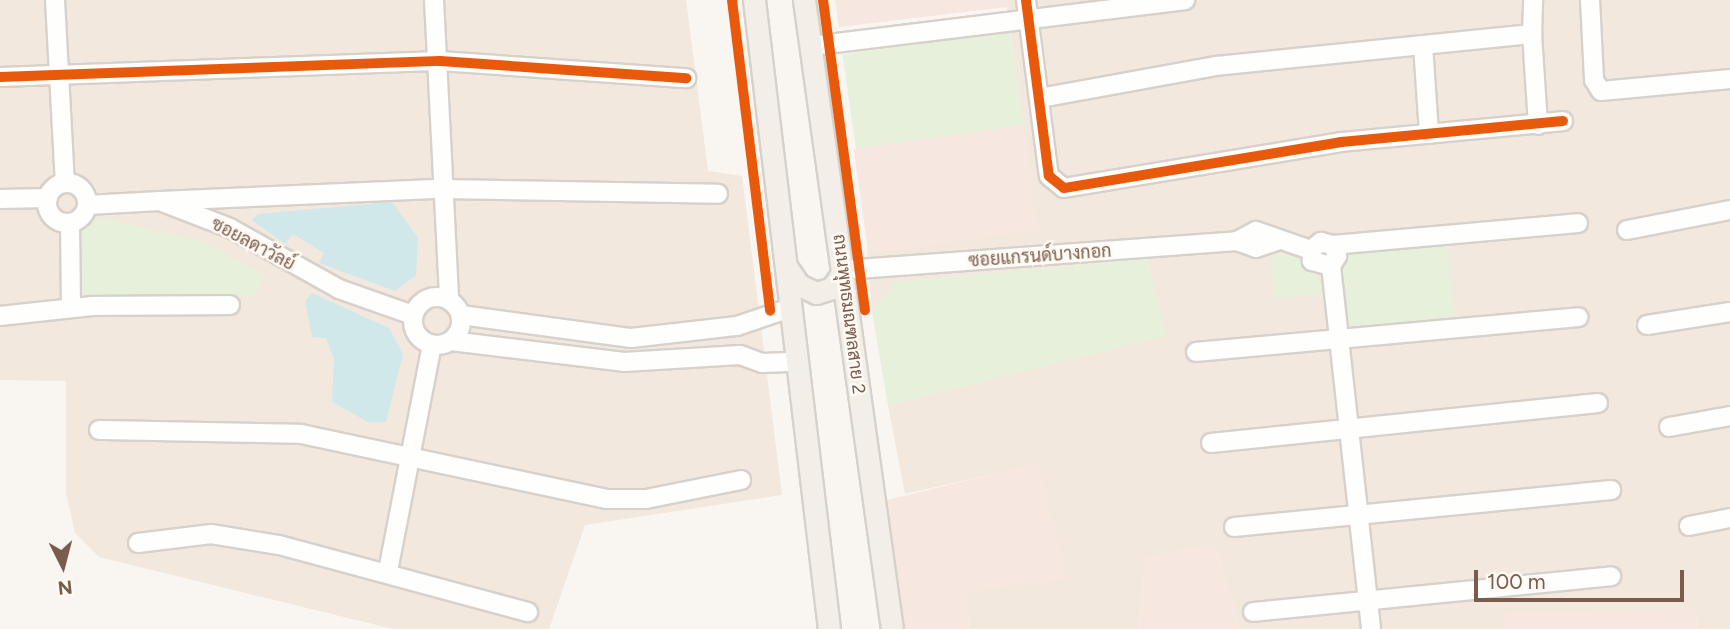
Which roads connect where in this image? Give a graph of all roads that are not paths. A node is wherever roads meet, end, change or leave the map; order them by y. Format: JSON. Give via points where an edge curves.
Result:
{"nodes":[{"id":1,"x":55,"y":0,"type":"edge"},
{"id":2,"x":434,"y":0,"type":"edge"},
{"id":3,"x":754,"y":0,"type":"edge"},
{"id":4,"x":804,"y":0,"type":"edge"},
{"id":5,"x":1185,"y":0,"type":"edge"},
{"id":6,"x":1533,"y":0,"type":"edge"},
{"id":7,"x":1590,"y":0,"type":"edge"},
{"id":8,"x":1027,"y":9,"type":"edge"},
{"id":9,"x":1532,"y":34,"type":"junction"},
{"id":10,"x":1423,"y":45,"type":"junction"},
{"id":11,"x":811,"y":46,"type":"junction"},
{"id":12,"x":440,"y":61,"type":"junction"},
{"id":13,"x":57,"y":75,"type":"junction"},
{"id":14,"x":0,"y":77,"type":"edge"},
{"id":15,"x":686,"y":78,"type":"dead end"},
{"id":16,"x":1730,"y":79,"type":"edge"},
{"id":17,"x":1040,"y":98,"type":"junction"},
{"id":18,"x":1563,"y":121,"type":"dead end"},
{"id":19,"x":1538,"y":125,"type":"junction"},
{"id":20,"x":1429,"y":134,"type":"junction"},
{"id":21,"x":65,"y":183,"type":"junction"},
{"id":22,"x":440,"y":189,"type":"junction"},
{"id":23,"x":718,"y":194,"type":"dead end"},
{"id":24,"x":48,"y":198,"type":"junction"},
{"id":25,"x":0,"y":199,"type":"edge"},
{"id":26,"x":160,"y":201,"type":"junction"},
{"id":27,"x":87,"y":205,"type":"junction"},
{"id":28,"x":1730,"y":210,"type":"edge"},
{"id":29,"x":70,"y":223,"type":"junction"},
{"id":30,"x":1578,"y":223,"type":"dead end"},
{"id":31,"x":1627,"y":230,"type":"dead end"},
{"id":32,"x":1333,"y":245,"type":"junction"},
{"id":33,"x":1311,"y":250,"type":"junction"},
{"id":34,"x":786,"y":265,"type":"junction"},
{"id":35,"x":1331,"y":266,"type":"junction"},
{"id":36,"x":844,"y":270,"type":"junction"},
{"id":37,"x":230,"y":305,"type":"dead end"},
{"id":38,"x":71,"y":307,"type":"junction"},
{"id":39,"x":455,"y":308,"type":"junction"},
{"id":40,"x":790,"y":308,"type":"junction"},
{"id":41,"x":1730,"y":312,"type":"edge"},
{"id":42,"x":413,"y":315,"type":"junction"},
{"id":43,"x":0,"y":316,"type":"edge"},
{"id":44,"x":1578,"y":317,"type":"dead end"},
{"id":45,"x":1647,"y":325,"type":"dead end"},
{"id":46,"x":737,"y":326,"type":"junction"},
{"id":47,"x":1339,"y":339,"type":"junction"},
{"id":48,"x":451,"y":341,"type":"junction"},
{"id":49,"x":432,"y":345,"type":"junction"},
{"id":50,"x":1196,"y":352,"type":"dead end"},
{"id":51,"x":740,"y":355,"type":"junction"},
{"id":52,"x":795,"y":362,"type":"junction"},
{"id":53,"x":1598,"y":403,"type":"dead end"},
{"id":54,"x":1730,"y":416,"type":"edge"},
{"id":55,"x":1669,"y":427,"type":"dead end"},
{"id":56,"x":1349,"y":429,"type":"junction"},
{"id":57,"x":99,"y":430,"type":"dead end"},
{"id":58,"x":1211,"y":443,"type":"dead end"},
{"id":59,"x":415,"y":457,"type":"junction"},
{"id":60,"x":741,"y":480,"type":"dead end"},
{"id":61,"x":1611,"y":490,"type":"dead end"},
{"id":62,"x":1359,"y":514,"type":"junction"},
{"id":63,"x":1730,"y":518,"type":"edge"},
{"id":64,"x":1689,"y":526,"type":"dead end"},
{"id":65,"x":1234,"y":527,"type":"dead end"},
{"id":66,"x":138,"y":543,"type":"dead end"},
{"id":67,"x":388,"y":571,"type":"junction"},
{"id":68,"x":1611,"y":576,"type":"dead end"},
{"id":69,"x":1368,"y":601,"type":"junction"},
{"id":70,"x":528,"y":612,"type":"dead end"},
{"id":71,"x":1253,"y":612,"type":"dead end"},
{"id":72,"x":829,"y":629,"type":"edge"},
{"id":73,"x":892,"y":629,"type":"edge"},
{"id":74,"x":1371,"y":629,"type":"edge"}],
"edges":[{"from":1,"to":13,"type":"street"},
{"from":2,"to":12,"type":"street"},
{"from":3,"to":34,"type":"main road"},
{"from":4,"to":11,"type":"main road","name":"ถนนพุทธมณฑลสาย 2"},
{"from":5,"to":8,"type":"street"},
{"from":6,"to":9,"type":"street"},
{"from":7,"to":16,"type":"street","via":[[1594,80],[1601,91]]},
{"from":8,"to":11,"type":"street"},
{"from":8,"to":17,"type":"street"},
{"from":9,"to":10,"type":"street"},
{"from":9,"to":19,"type":"street"},
{"from":10,"to":17,"type":"street","via":[[1216,66]]},
{"from":10,"to":20,"type":"street"},
{"from":11,"to":36,"type":"main road","name":"ถนนพุทธมณฑลสาย 2"},
{"from":12,"to":13,"type":"street"},
{"from":12,"to":15,"type":"street"},
{"from":12,"to":22,"type":"street"},
{"from":13,"to":14,"type":"street"},
{"from":13,"to":21,"type":"street"},
{"from":17,"to":20,"type":"street","via":[[1049,176],[1064,188]]},
{"from":18,"to":19,"type":"street"},
{"from":19,"to":20,"type":"street"},
{"from":21,"to":24,"type":"street"},
{"from":21,"to":27,"type":"street","via":[[79,186]]},
{"from":22,"to":23,"type":"street"},
{"from":22,"to":26,"type":"street"},
{"from":22,"to":39,"type":"street"},
{"from":24,"to":25,"type":"street"},
{"from":24,"to":29,"type":"street","via":[[54,218]]},
{"from":26,"to":27,"type":"street","name":"ซอยลดาวัลย์"},
{"from":26,"to":42,"type":"street","name":"ซอยลดาวัลย์","via":[[230,228],[339,289]]},
{"from":27,"to":29,"type":"street"},
{"from":28,"to":31,"type":"street"},
{"from":29,"to":38,"type":"street"},
{"from":30,"to":32,"type":"street"},
{"from":32,"to":33,"type":"street","name":"ซอยแกรนด์บางกอก","via":[[1321,242]]},
{"from":32,"to":35,"type":"street","via":[[1337,256]]},
{"from":33,"to":35,"type":"street","name":"ซอยแกรนด์บางกอก","via":[[1317,267]]},
{"from":33,"to":36,"type":"street","name":"ซอยแกรนด์บางกอก","via":[[1276,241],[1256,248],[1237,241]]},
{"from":34,"to":36,"type":"main road","via":[[799,285],[816,293],[832,288]]},
{"from":34,"to":40,"type":"main road"},
{"from":35,"to":47,"type":"street"},
{"from":36,"to":73,"type":"main road","name":"ถนนพุทธมณฑลสาย 2"},
{"from":37,"to":38,"type":"street"},
{"from":38,"to":43,"type":"street"},
{"from":39,"to":42,"type":"street","via":[[424,300]]},
{"from":39,"to":46,"type":"street","via":[[631,338]]},
{"from":39,"to":48,"type":"street"},
{"from":40,"to":46,"type":"street"},
{"from":40,"to":52,"type":"main road"},
{"from":41,"to":45,"type":"street"},
{"from":42,"to":49,"type":"street","via":[[416,334]]},
{"from":44,"to":47,"type":"street"},
{"from":46,"to":51,"type":"street"},
{"from":47,"to":50,"type":"street"},
{"from":47,"to":56,"type":"street"},
{"from":48,"to":49,"type":"street"},
{"from":48,"to":51,"type":"street","via":[[624,362]]},
{"from":49,"to":59,"type":"street"},
{"from":51,"to":52,"type":"street","via":[[762,363]]},
{"from":52,"to":72,"type":"main road"},
{"from":53,"to":56,"type":"street"},
{"from":54,"to":55,"type":"street"},
{"from":56,"to":58,"type":"street"},
{"from":56,"to":62,"type":"street"},
{"from":57,"to":59,"type":"street","via":[[301,434]]},
{"from":59,"to":60,"type":"street","via":[[606,499],[646,499]]},
{"from":59,"to":67,"type":"street"},
{"from":61,"to":62,"type":"street"},
{"from":62,"to":65,"type":"street"},
{"from":62,"to":69,"type":"street"},
{"from":63,"to":64,"type":"street"},
{"from":66,"to":67,"type":"street","via":[[211,534]]},
{"from":67,"to":70,"type":"street"},
{"from":68,"to":69,"type":"street"},
{"from":69,"to":71,"type":"street"},
{"from":69,"to":74,"type":"street"}]}
